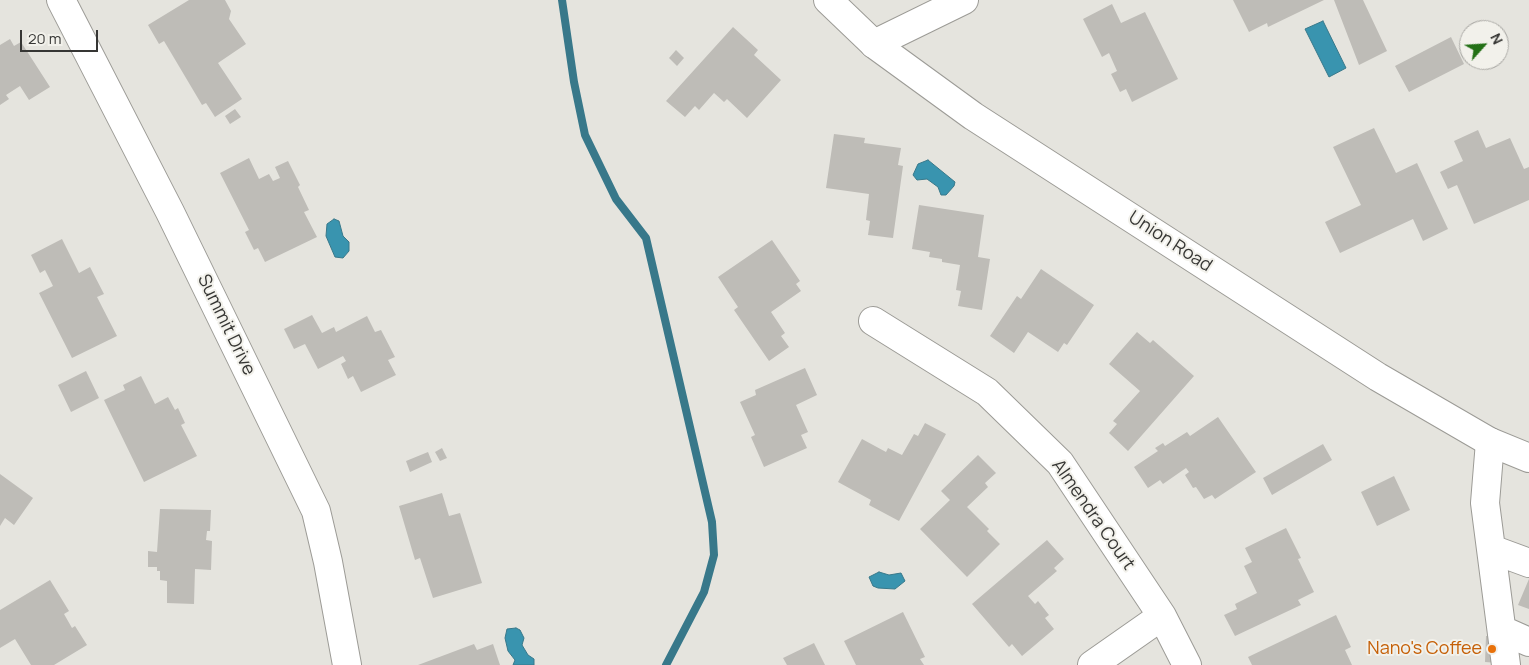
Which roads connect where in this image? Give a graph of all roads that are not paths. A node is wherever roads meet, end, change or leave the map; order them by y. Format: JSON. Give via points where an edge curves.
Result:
{"nodes":[{"id":1,"x":61,"y":0,"type":"edge"},
{"id":2,"x":828,"y":0,"type":"edge"},
{"id":3,"x":964,"y":0,"type":"edge"},
{"id":4,"x":874,"y":44,"type":"junction"},
{"id":5,"x":873,"y":321,"type":"dead end"},
{"id":6,"x":1490,"y":442,"type":"junction"},
{"id":7,"x":1529,"y":458,"type":"edge"},
{"id":8,"x":1491,"y":549,"type":"junction"},
{"id":9,"x":1529,"y":563,"type":"edge"},
{"id":10,"x":1162,"y":616,"type":"junction"},
{"id":11,"x":1520,"y":632,"type":"edge"},
{"id":12,"x":347,"y":665,"type":"edge"},
{"id":13,"x":1092,"y":665,"type":"edge"},
{"id":14,"x":1187,"y":665,"type":"edge"},
{"id":15,"x":1506,"y":665,"type":"edge"}],
"edges":[{"from":1,"to":12,"type":"street","name":"Summit Drive","via":[[175,221],[316,511]]},
{"from":2,"to":4,"type":"street","name":"Union Road"},
{"from":3,"to":4,"type":"street"},
{"from":4,"to":6,"type":"street","name":"Union Road","via":[[973,116],[1229,282],[1378,377]]},
{"from":5,"to":10,"type":"street","name":"Almendra Court","via":[[987,392],[1060,463]]},
{"from":6,"to":7,"type":"street","name":"Union Road"},
{"from":6,"to":8,"type":"street","via":[[1485,503]]},
{"from":8,"to":9,"type":"street"},
{"from":8,"to":11,"type":"street"},
{"from":10,"to":13,"type":"street"},
{"from":10,"to":14,"type":"street","name":"Almendra Court"},
{"from":11,"to":15,"type":"street"}]}
